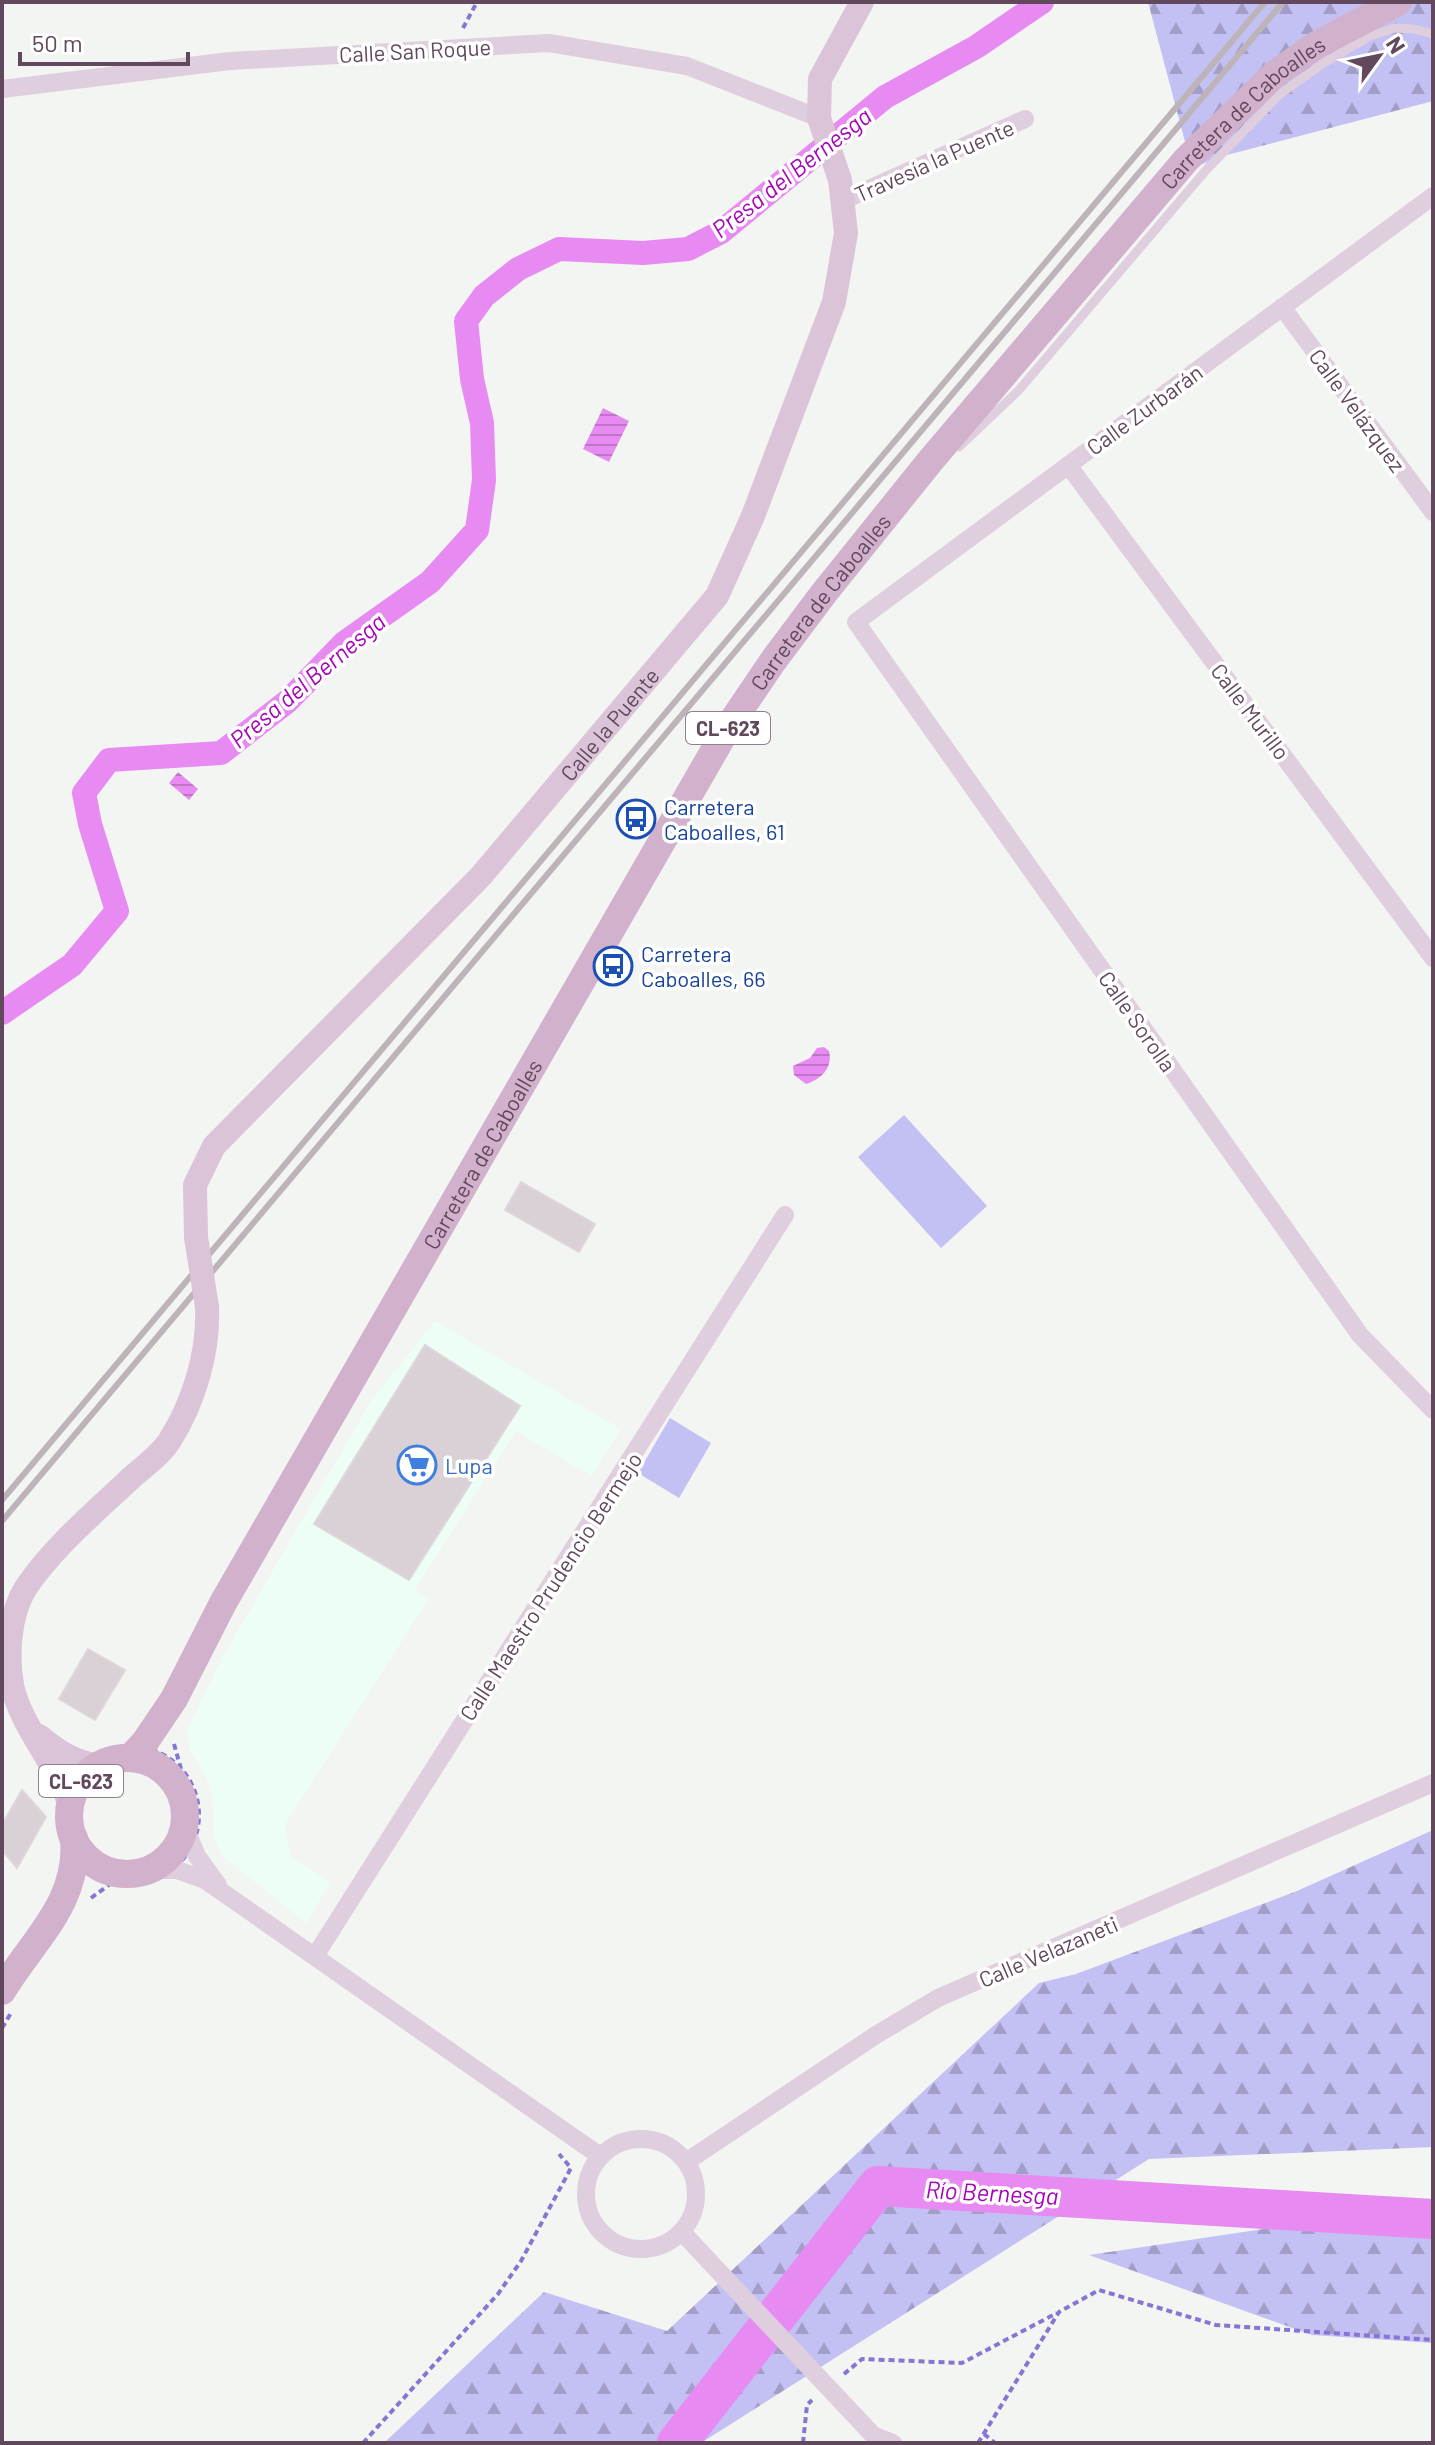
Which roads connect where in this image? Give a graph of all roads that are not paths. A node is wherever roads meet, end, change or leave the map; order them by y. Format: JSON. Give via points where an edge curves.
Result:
{"nodes":[{"id":1,"x":862,"y":2,"type":"edge"},
{"id":2,"x":1398,"y":2,"type":"edge"},
{"id":3,"x":1433,"y":34,"type":"edge"},
{"id":4,"x":2,"y":89,"type":"edge"},
{"id":5,"x":1025,"y":119,"type":"dead end"},
{"id":6,"x":821,"y":124,"type":"junction"},
{"id":7,"x":1433,"y":196,"type":"edge"},
{"id":8,"x":842,"y":201,"type":"junction"},
{"id":9,"x":1282,"y":307,"type":"junction"},
{"id":10,"x":1068,"y":465,"type":"junction"},
{"id":11,"x":1433,"y":512,"type":"edge"},
{"id":12,"x":884,"y":519,"type":"junction"},
{"id":13,"x":856,"y":622,"type":"joint"},
{"id":14,"x":1433,"y":958,"type":"edge"},
{"id":15,"x":785,"y":1215,"type":"dead end"},
{"id":16,"x":1433,"y":1410,"type":"edge"},
{"id":17,"x":174,"y":1699,"type":"junction"},
{"id":18,"x":31,"y":1730,"type":"junction"},
{"id":19,"x":135,"y":1753,"type":"junction"},
{"id":20,"x":91,"y":1765,"type":"junction"},
{"id":21,"x":176,"y":1772,"type":"junction"},
{"id":22,"x":1433,"y":1783,"type":"edge"},
{"id":23,"x":68,"y":1798,"type":"junction"},
{"id":24,"x":188,"y":1835,"type":"junction"},
{"id":25,"x":75,"y":1848,"type":"junction"},
{"id":26,"x":161,"y":1870,"type":"junction"},
{"id":27,"x":107,"y":1875,"type":"junction"},
{"id":28,"x":225,"y":1893,"type":"junction"},
{"id":29,"x":62,"y":1904,"type":"junction"},
{"id":30,"x":315,"y":1956,"type":"junction"},
{"id":31,"x":2,"y":1991,"type":"edge"},
{"id":32,"x":600,"y":2156,"type":"junction"},
{"id":33,"x":686,"y":2162,"type":"junction"},
{"id":34,"x":682,"y":2232,"type":"junction"},
{"id":35,"x":875,"y":2439,"type":"edge"},
{"id":36,"x":893,"y":2443,"type":"edge"}],
"edges":[{"from":1,"to":6,"type":"street","via":[[820,79]]},
{"from":2,"to":12,"type":"main road","name":"Carretera de Caboalles","number":"CL-623","via":[[1318,44],[1231,114],[1186,160]]},
{"from":3,"to":12,"type":"lane","via":[[1395,28],[1370,36],[1280,94],[1207,169],[1018,391]]},
{"from":4,"to":6,"type":"street","name":"Calle San Roque","via":[[230,61],[549,43],[687,66]]},
{"from":5,"to":8,"type":"street","name":"Travesía la Puente"},
{"from":6,"to":8,"type":"street","name":"Calle la Puente"},
{"from":7,"to":9,"type":"street","name":"Calle Zurbarán"},
{"from":8,"to":18,"type":"street","name":"Calle la Puente","bridge":true,"via":[[846,233],[834,302],[717,596],[481,876],[214,1146],[195,1185],[208,1336],[188,1404],[168,1443],[71,1534],[24,1591],[10,1632],[12,1686]]},
{"from":9,"to":10,"type":"street","name":"Calle Zurbarán"},
{"from":9,"to":11,"type":"street","name":"Calle Velázquez"},
{"from":10,"to":13,"type":"street","name":"Calle Zurbarán"},
{"from":10,"to":14,"type":"street","name":"Calle Murillo"},
{"from":12,"to":17,"type":"main road","name":"Carretera de Caboalles","number":"CL-623","via":[[773,661],[725,732],[267,1525]]},
{"from":13,"to":16,"type":"street","name":"Calle Sorolla","via":[[1360,1335]]},
{"from":15,"to":30,"type":"street","name":"Calle Maestro Prudencio Bermejo"},
{"from":17,"to":19,"type":"main road","name":"Carretera de Caboalles","number":"CL-623"},
{"from":17,"to":21,"type":"main road","name":"Carretera de Caboalles","number":"CL-623","via":[[167,1745]]},
{"from":18,"to":20,"type":"street","via":[[60,1753]]},
{"from":18,"to":23,"type":"street","name":"Calle la Puente"},
{"from":19,"to":20,"type":"main road","number":"CL-623"},
{"from":19,"to":21,"type":"main road","number":"CL-623"},
{"from":20,"to":23,"type":"main road","number":"CL-623"},
{"from":21,"to":24,"type":"main road","number":"CL-623"},
{"from":22,"to":33,"type":"street","name":"Calle Velazaneti","via":[[938,1998]]},
{"from":23,"to":25,"type":"main road","number":"CL-623"},
{"from":24,"to":26,"type":"main road","via":[[181,1836]]},
{"from":24,"to":28,"type":"street"},
{"from":25,"to":27,"type":"main road"},
{"from":25,"to":29,"type":"main road","number":"CL-623"},
{"from":26,"to":27,"type":"main road","number":"CL-623"},
{"from":26,"to":28,"type":"street","via":[[205,1880]]},
{"from":27,"to":29,"type":"main road","number":"CL-623"},
{"from":28,"to":30,"type":"street"},
{"from":29,"to":31,"type":"main road","number":"CL-623"},
{"from":30,"to":32,"type":"street"},
{"from":32,"to":33,"type":"street","via":[[621,2143],[645,2139],[661,2142]]},
{"from":32,"to":34,"type":"street","via":[[590,2171],[586,2196],[592,2221],[603,2235],[634,2249],[660,2246]]},
{"from":33,"to":34,"type":"street","via":[[696,2198]]},
{"from":34,"to":35,"type":"street","bridge":true},
{"from":35,"to":36,"type":"street"}]}
